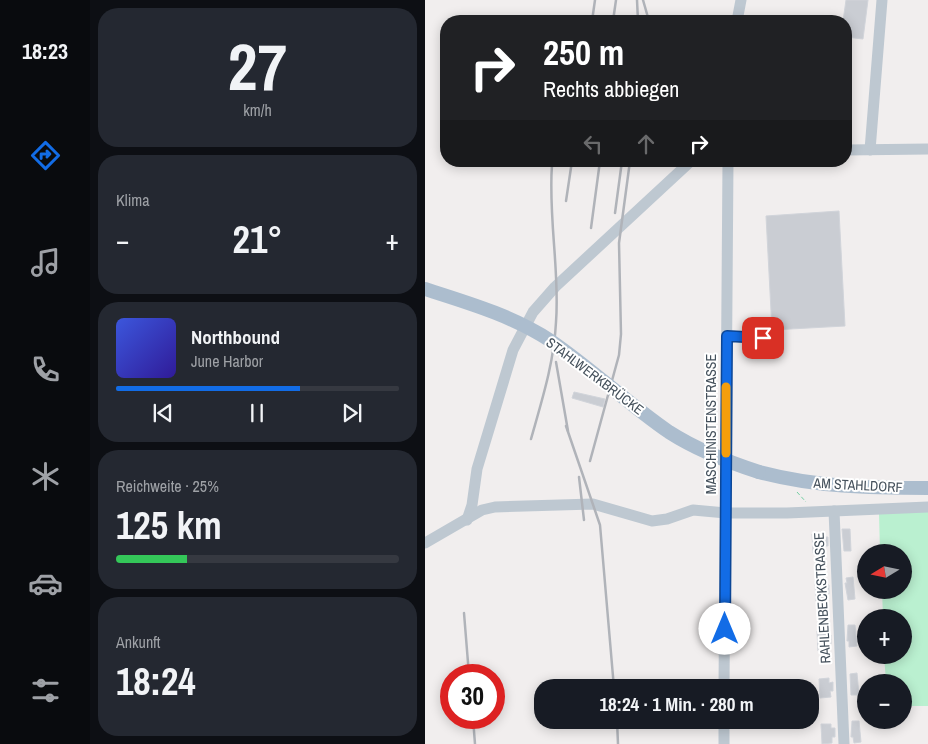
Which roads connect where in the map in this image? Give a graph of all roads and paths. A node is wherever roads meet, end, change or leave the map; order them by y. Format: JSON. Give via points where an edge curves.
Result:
{"nodes":[{"id":1,"x":741,"y":0,"type":"edge"},
{"id":2,"x":882,"y":0,"type":"edge"},
{"id":3,"x":738,"y":15,"type":"edge"},
{"id":4,"x":928,"y":149,"type":"edge"},
{"id":5,"x":852,"y":150,"type":"edge"},
{"id":6,"x":870,"y":150,"type":"junction"},
{"id":7,"x":684,"y":167,"type":"edge"},
{"id":8,"x":728,"y":167,"type":"edge"},
{"id":9,"x":425,"y":289,"type":"edge"},
{"id":10,"x":727,"y":336,"type":"junction"},
{"id":11,"x":765,"y":338,"type":"dead end"},
{"id":12,"x":759,"y":472,"type":"joint"},
{"id":13,"x":928,"y":488,"type":"edge"},
{"id":14,"x":795,"y":490,"type":"dead end"},
{"id":15,"x":809,"y":506,"type":"dead end"},
{"id":16,"x":928,"y":507,"type":"edge"},
{"id":17,"x":833,"y":511,"type":"junction"},
{"id":18,"x":726,"y":513,"type":"junction"},
{"id":19,"x":467,"y":520,"type":"junction"},
{"id":20,"x":425,"y":543,"type":"edge"},
{"id":21,"x":724,"y":679,"type":"edge"},
{"id":22,"x":724,"y":729,"type":"edge"},
{"id":23,"x":724,"y":744,"type":"edge"},
{"id":24,"x":844,"y":744,"type":"edge"}],
"edges":[{"from":1,"to":3,"type":"street"},
{"from":2,"to":6,"type":"street"},
{"from":4,"to":6,"type":"street"},
{"from":5,"to":6,"type":"street"},
{"from":7,"to":19,"type":"street","via":[[555,286],[533,312],[513,350],[477,469]]},
{"from":8,"to":10,"type":"street","name":"MASCHINISTENSTRASSE"},
{"from":9,"to":12,"type":"main road","name":"STAHLWERKBRÜCKE","bridge":true,"via":[[495,312],[533,330],[670,432],[730,463]]},
{"from":10,"to":11,"type":"street"},
{"from":10,"to":18,"type":"street","name":"MASCHINISTENSTRASSE"},
{"from":12,"to":13,"type":"main road","name":"AM STAHLDORF","via":[[789,480],[843,487]]},
{"from":14,"to":15,"type":"path"},
{"from":16,"to":17,"type":"street"},
{"from":17,"to":18,"type":"street"},
{"from":17,"to":24,"type":"street","name":"RAHLENBECKSTRASSE"},
{"from":18,"to":19,"type":"street","via":[[693,510],[652,521],[583,503],[489,508]]},
{"from":18,"to":21,"type":"street","name":"MASCHINISTENSTRASSE"},
{"from":19,"to":20,"type":"street"},
{"from":22,"to":23,"type":"street"}]}
